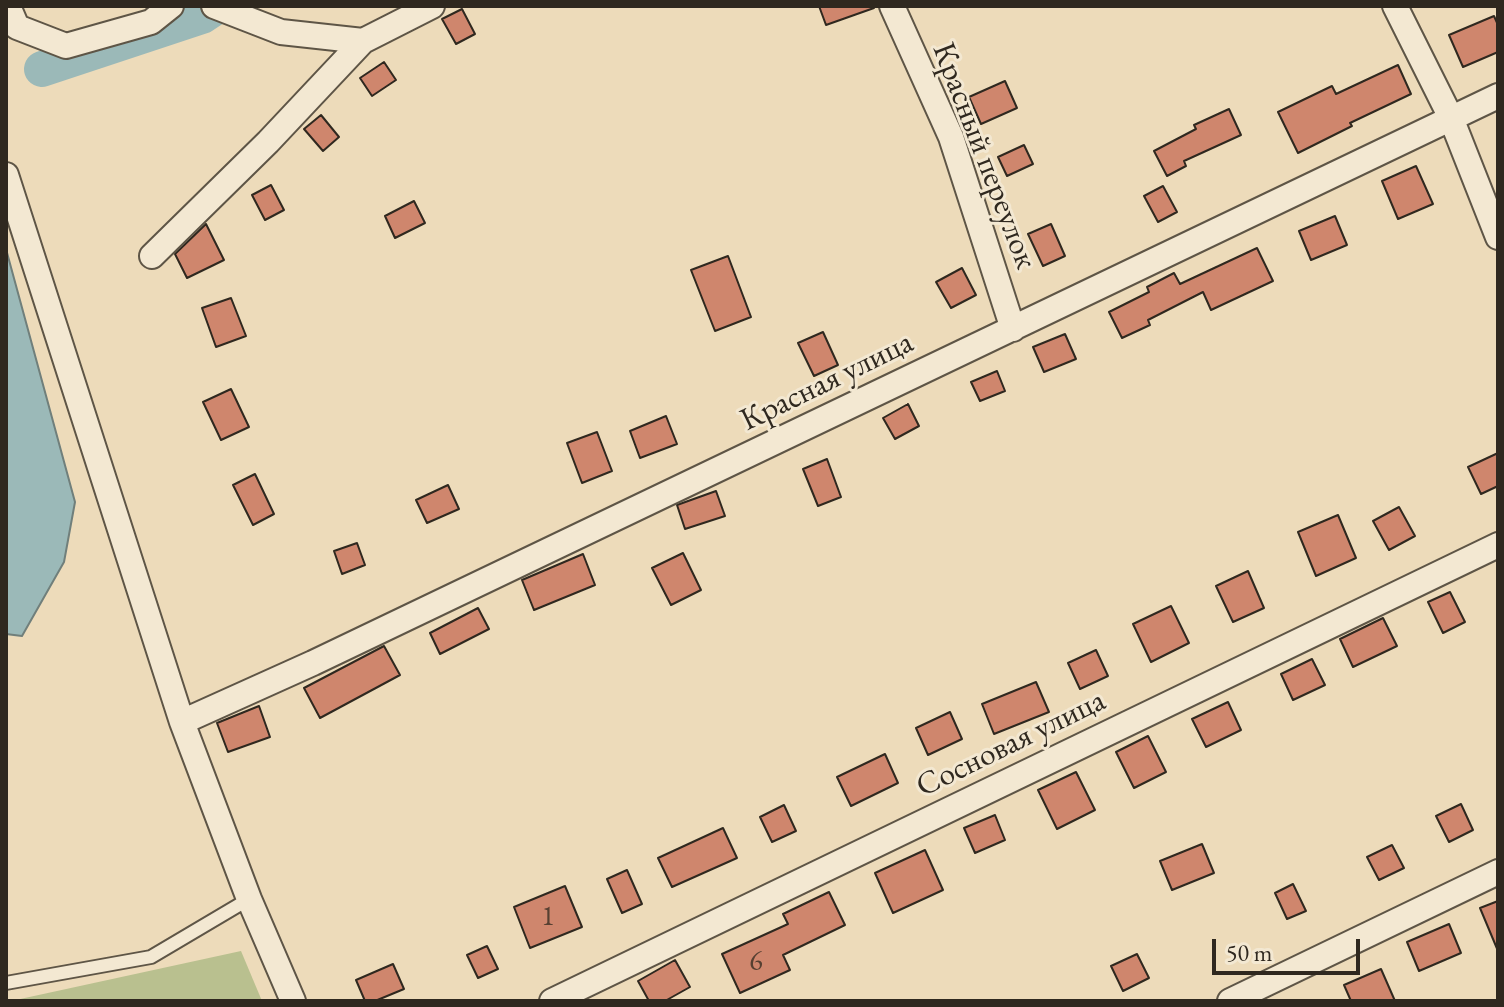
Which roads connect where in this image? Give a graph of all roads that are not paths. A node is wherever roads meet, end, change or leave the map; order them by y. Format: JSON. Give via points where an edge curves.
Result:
{"nodes":[{"id":1,"x":8,"y":6,"type":"edge"},
{"id":2,"x":171,"y":6,"type":"edge"},
{"id":3,"x":214,"y":6,"type":"edge"},
{"id":4,"x":432,"y":6,"type":"edge"},
{"id":5,"x":892,"y":6,"type":"edge"},
{"id":6,"x":1395,"y":6,"type":"edge"},
{"id":7,"x":363,"y":41,"type":"junction"},
{"id":8,"x":1498,"y":96,"type":"edge"},
{"id":9,"x":1451,"y":118,"type":"junction"},
{"id":10,"x":6,"y":175,"type":"edge"},
{"id":11,"x":1498,"y":237,"type":"edge"},
{"id":12,"x":152,"y":256,"type":"dead end"},
{"id":13,"x":1013,"y":329,"type":"junction"},
{"id":14,"x":1498,"y":545,"type":"edge"},
{"id":15,"x":182,"y":722,"type":"junction"},
{"id":16,"x":1498,"y":872,"type":"edge"},
{"id":17,"x":249,"y":899,"type":"junction"},
{"id":18,"x":6,"y":983,"type":"edge"},
{"id":19,"x":293,"y":1001,"type":"edge"},
{"id":20,"x":552,"y":1001,"type":"edge"},
{"id":21,"x":1230,"y":1001,"type":"edge"}],
"edges":[{"from":1,"to":2,"type":"street","via":[[17,27],[66,46],[151,22]]},
{"from":3,"to":7,"type":"street","via":[[281,32]]},
{"from":4,"to":7,"type":"street"},
{"from":5,"to":13,"type":"street","name":"Красный переулок","via":[[951,137]]},
{"from":6,"to":9,"type":"street"},
{"from":7,"to":12,"type":"street"},
{"from":8,"to":9,"type":"street","name":"Красная улица"},
{"from":9,"to":11,"type":"street"},
{"from":9,"to":13,"type":"street","name":"Красная улица"},
{"from":10,"to":15,"type":"street"},
{"from":13,"to":15,"type":"street","name":"Красная улица"},
{"from":14,"to":20,"type":"street","name":"Сосновая улица"},
{"from":15,"to":17,"type":"street"},
{"from":16,"to":21,"type":"street"},
{"from":17,"to":18,"type":"lane","via":[[151,957]]},
{"from":17,"to":19,"type":"street"}]}
